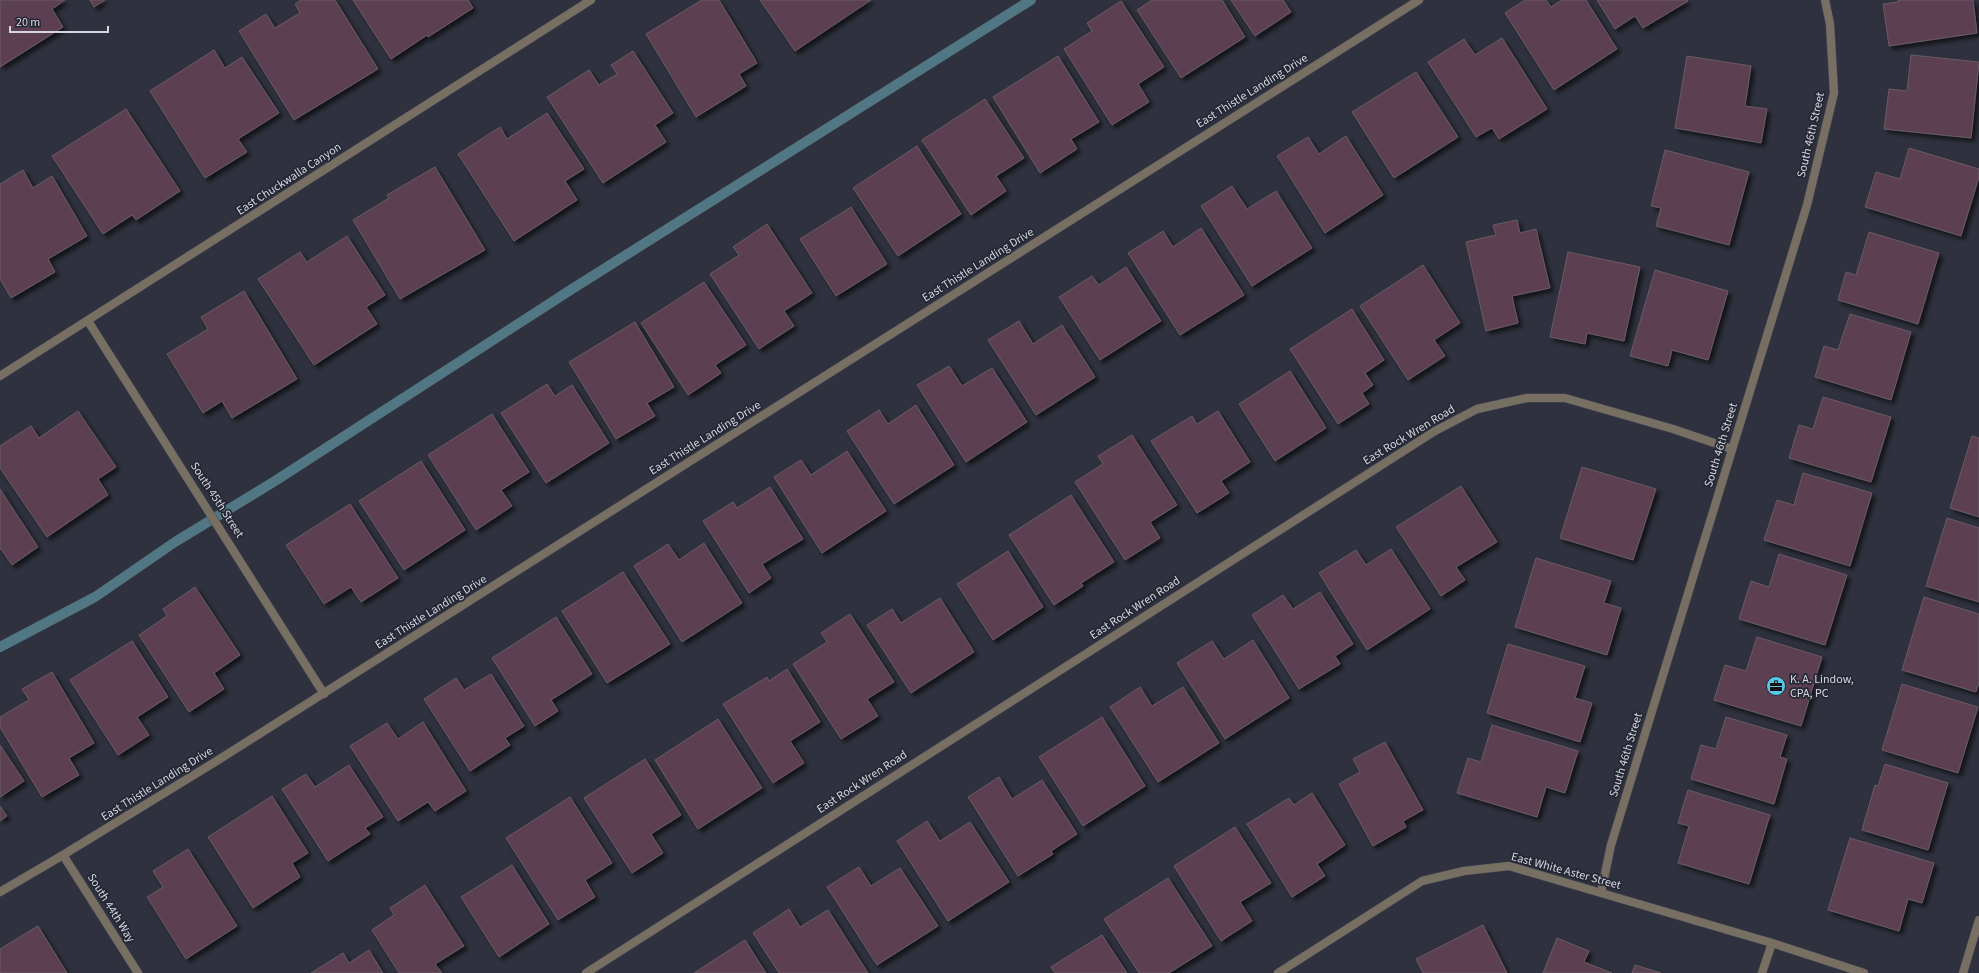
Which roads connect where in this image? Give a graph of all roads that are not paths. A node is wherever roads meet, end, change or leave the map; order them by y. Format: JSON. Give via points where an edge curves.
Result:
{"nodes":[{"id":1,"x":591,"y":0,"type":"edge"},
{"id":2,"x":1419,"y":0,"type":"edge"},
{"id":3,"x":1825,"y":0,"type":"edge"},
{"id":4,"x":88,"y":321,"type":"junction"},
{"id":5,"x":0,"y":376,"type":"edge"},
{"id":6,"x":1732,"y":449,"type":"junction"},
{"id":7,"x":324,"y":694,"type":"junction"},
{"id":8,"x":63,"y":855,"type":"junction"},
{"id":9,"x":0,"y":892,"type":"edge"},
{"id":10,"x":1601,"y":893,"type":"junction"},
{"id":11,"x":1979,"y":920,"type":"edge"},
{"id":12,"x":1772,"y":943,"type":"junction"},
{"id":13,"x":138,"y":973,"type":"edge"},
{"id":14,"x":586,"y":973,"type":"edge"},
{"id":15,"x":1278,"y":973,"type":"edge"},
{"id":16,"x":1762,"y":973,"type":"edge"},
{"id":17,"x":1864,"y":973,"type":"edge"},
{"id":18,"x":1963,"y":973,"type":"edge"}],
"edges":[{"from":1,"to":4,"type":"street","name":"East Chuckwalla Canyon"},
{"from":2,"to":7,"type":"street","name":"East Thistle Landing Drive"},
{"from":3,"to":6,"type":"street","name":"South 46th Street","via":[[1830,24],[1834,93],[1807,205]]},
{"from":4,"to":5,"type":"street","name":"East Chuckwalla Canyon"},
{"from":4,"to":7,"type":"street","name":"South 45th Street"},
{"from":6,"to":10,"type":"street","name":"South 46th Street","via":[[1611,845]]},
{"from":6,"to":14,"type":"street","name":"East Rock Wren Road","via":[[1565,398],[1527,398],[1477,409],[1428,435]]},
{"from":7,"to":8,"type":"street","name":"East Thistle Landing Drive"},
{"from":8,"to":9,"type":"street","name":"East Thistle Landing Drive"},
{"from":8,"to":13,"type":"street","name":"South 44th Way"},
{"from":10,"to":12,"type":"street","name":"East White Aster Street"},
{"from":10,"to":15,"type":"street","name":"East White Aster Street","via":[[1509,866],[1464,871],[1422,881]]},
{"from":11,"to":18,"type":"street"},
{"from":12,"to":16,"type":"street"},
{"from":12,"to":17,"type":"street","name":"East White Aster Street"}]}
